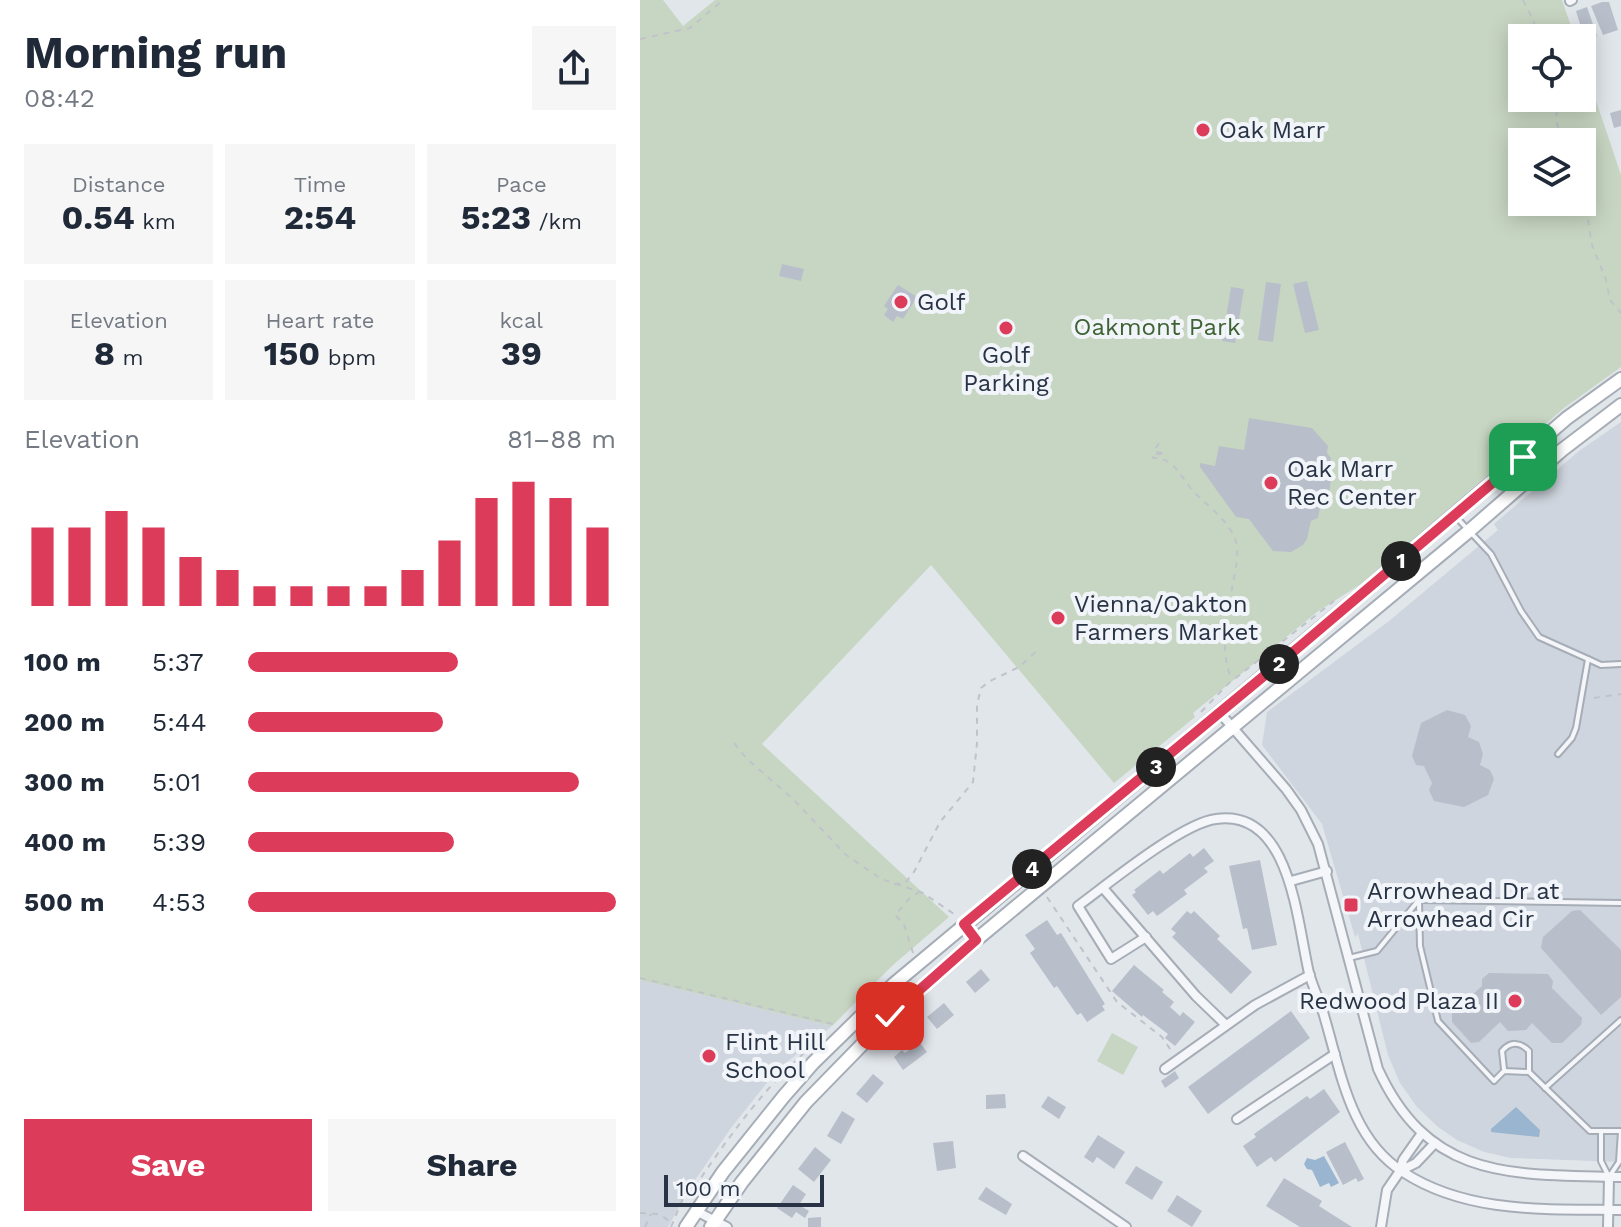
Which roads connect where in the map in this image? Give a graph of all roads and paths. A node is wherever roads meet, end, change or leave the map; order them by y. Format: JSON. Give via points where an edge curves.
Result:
{"nodes":[{"id":1,"x":723,"y":0,"type":"edge"},
{"id":2,"x":1523,"y":0,"type":"edge"},
{"id":3,"x":1534,"y":24,"type":"edge"},
{"id":4,"x":640,"y":39,"type":"edge"},
{"id":5,"x":1587,"y":216,"type":"edge"},
{"id":6,"x":1621,"y":313,"type":"edge"},
{"id":7,"x":1621,"y":379,"type":"edge"},
{"id":8,"x":1621,"y":405,"type":"edge"},
{"id":9,"x":1159,"y":443,"type":"dead end"},
{"id":10,"x":1455,"y":516,"type":"junction"},
{"id":11,"x":1469,"y":531,"type":"junction"},
{"id":12,"x":1039,"y":649,"type":"dead end"},
{"id":13,"x":1588,"y":659,"type":"junction"},
{"id":14,"x":1621,"y":664,"type":"edge"},
{"id":15,"x":1233,"y":681,"type":"dead end"},
{"id":16,"x":1228,"y":684,"type":"dead end"},
{"id":17,"x":1621,"y":694,"type":"edge"},
{"id":18,"x":1594,"y":698,"type":"dead end"},
{"id":19,"x":1220,"y":713,"type":"junction"},
{"id":20,"x":1197,"y":717,"type":"dead end"},
{"id":21,"x":1233,"y":729,"type":"junction"},
{"id":22,"x":734,"y":743,"type":"dead end"},
{"id":23,"x":1558,"y":754,"type":"dead end"},
{"id":24,"x":1327,"y":871,"type":"junction"},
{"id":25,"x":1291,"y":881,"type":"junction"},
{"id":26,"x":893,"y":884,"type":"junction"},
{"id":27,"x":1103,"y":888,"type":"junction"},
{"id":28,"x":919,"y":892,"type":"junction"},
{"id":29,"x":1045,"y":895,"type":"dead end"},
{"id":30,"x":1419,"y":900,"type":"junction"},
{"id":31,"x":1621,"y":903,"type":"edge"},
{"id":32,"x":964,"y":924,"type":"junction"},
{"id":33,"x":1146,"y":937,"type":"junction"},
{"id":34,"x":914,"y":954,"type":"dead end"},
{"id":35,"x":1349,"y":958,"type":"junction"},
{"id":36,"x":1310,"y":975,"type":"junction"},
{"id":37,"x":640,"y":978,"type":"edge"},
{"id":38,"x":1621,"y":1020,"type":"edge"},
{"id":39,"x":837,"y":1025,"type":"dead end"},
{"id":40,"x":1226,"y":1025,"type":"junction"},
{"id":41,"x":1335,"y":1054,"type":"junction"},
{"id":42,"x":1177,"y":1060,"type":"junction"},
{"id":43,"x":1165,"y":1069,"type":"dead end"},
{"id":44,"x":1504,"y":1071,"type":"junction"},
{"id":45,"x":1529,"y":1072,"type":"junction"},
{"id":46,"x":1545,"y":1088,"type":"junction"},
{"id":47,"x":1237,"y":1119,"type":"dead end"},
{"id":48,"x":1601,"y":1131,"type":"junction"},
{"id":49,"x":1621,"y":1131,"type":"edge"},
{"id":50,"x":1422,"y":1133,"type":"junction"},
{"id":51,"x":1435,"y":1143,"type":"junction"},
{"id":52,"x":1023,"y":1156,"type":"dead end"},
{"id":53,"x":1400,"y":1171,"type":"junction"},
{"id":54,"x":1609,"y":1177,"type":"junction"},
{"id":55,"x":1621,"y":1177,"type":"edge"},
{"id":56,"x":687,"y":1189,"type":"dead end"},
{"id":57,"x":1608,"y":1210,"type":"junction"},
{"id":58,"x":1621,"y":1210,"type":"edge"},
{"id":59,"x":696,"y":1211,"type":"junction"},
{"id":60,"x":640,"y":1213,"type":"edge"},
{"id":61,"x":651,"y":1213,"type":"junction"},
{"id":62,"x":672,"y":1225,"type":"edge"},
{"id":63,"x":717,"y":1225,"type":"edge"},
{"id":64,"x":645,"y":1227,"type":"edge"},
{"id":65,"x":686,"y":1227,"type":"edge"},
{"id":66,"x":1126,"y":1227,"type":"edge"},
{"id":67,"x":1381,"y":1227,"type":"edge"},
{"id":68,"x":1608,"y":1227,"type":"edge"}],
"edges":[{"from":1,"to":4,"type":"path","via":[[690,28]]},
{"from":2,"to":3,"type":"path"},
{"from":5,"to":6,"type":"path","via":[[1610,300]]},
{"from":7,"to":10,"type":"main road","via":[[1567,418]]},
{"from":8,"to":11,"type":"main road"},
{"from":9,"to":15,"type":"path","via":[[1154,451],[1165,454],[1152,454],[1153,458],[1175,467],[1236,542],[1224,655]]},
{"from":10,"to":11,"type":"lane"},
{"from":10,"to":19,"type":"main road"},
{"from":11,"to":13,"type":"lane","via":[[1491,554],[1539,637]]},
{"from":11,"to":21,"type":"main road"},
{"from":12,"to":26,"type":"path","via":[[981,688],[973,782],[940,822],[914,872],[905,883]]},
{"from":13,"to":14,"type":"lane"},
{"from":13,"to":23,"type":"lane","via":[[1576,728]]},
{"from":16,"to":20,"type":"path"},
{"from":17,"to":18,"type":"path"},
{"from":19,"to":21,"type":"street"},
{"from":19,"to":32,"type":"main road"},
{"from":21,"to":24,"type":"street","via":[[1301,810]]},
{"from":21,"to":63,"type":"main road","via":[[890,1016],[791,1119],[742,1182]]},
{"from":22,"to":26,"type":"path","via":[[845,854]]},
{"from":24,"to":25,"type":"street"},
{"from":24,"to":35,"type":"street"},
{"from":25,"to":27,"type":"street","via":[[1257,828],[1242,819],[1215,819],[1164,844]]},
{"from":25,"to":36,"type":"street"},
{"from":26,"to":28,"type":"path"},
{"from":27,"to":33,"type":"street"},
{"from":27,"to":33,"type":"street","via":[[1078,906],[1111,959]]},
{"from":28,"to":32,"type":"path"},
{"from":28,"to":34,"type":"path","via":[[895,915],[904,924]]},
{"from":29,"to":42,"type":"path","via":[[1117,1002],[1162,1037]]},
{"from":30,"to":31,"type":"lane"},
{"from":30,"to":35,"type":"lane","via":[[1377,951]]},
{"from":30,"to":44,"type":"lane","via":[[1420,946],[1438,1021],[1494,1081]]},
{"from":32,"to":59,"type":"main road","via":[[813,1063]]},
{"from":33,"to":40,"type":"street"},
{"from":35,"to":50,"type":"street","via":[[1378,1069],[1399,1107]]},
{"from":36,"to":40,"type":"street"},
{"from":36,"to":41,"type":"street"},
{"from":37,"to":39,"type":"path"},
{"from":38,"to":46,"type":"lane"},
{"from":40,"to":42,"type":"street"},
{"from":41,"to":47,"type":"street"},
{"from":41,"to":53,"type":"street","via":[[1359,1123]]},
{"from":42,"to":43,"type":"street"},
{"from":44,"to":45,"type":"lane"},
{"from":44,"to":45,"type":"lane","via":[[1502,1051],[1518,1043],[1529,1051]]},
{"from":45,"to":46,"type":"lane"},
{"from":46,"to":48,"type":"lane","via":[[1590,1131]]},
{"from":48,"to":49,"type":"lane"},
{"from":48,"to":54,"type":"lane","via":[[1601,1161]]},
{"from":49,"to":54,"type":"lane","via":[[1619,1162]]},
{"from":50,"to":51,"type":"street"},
{"from":50,"to":53,"type":"street"},
{"from":51,"to":53,"type":"street"},
{"from":51,"to":54,"type":"street","via":[[1495,1170]]},
{"from":52,"to":66,"type":"street"},
{"from":53,"to":57,"type":"street","via":[[1433,1190],[1487,1204]]},
{"from":53,"to":67,"type":"street","via":[[1387,1190]]},
{"from":54,"to":55,"type":"street"},
{"from":54,"to":57,"type":"street"},
{"from":56,"to":62,"type":"path"},
{"from":57,"to":58,"type":"street"},
{"from":57,"to":68,"type":"street"},
{"from":59,"to":63,"type":"street"},
{"from":59,"to":65,"type":"main road"},
{"from":60,"to":61,"type":"path"},
{"from":61,"to":62,"type":"path"},
{"from":61,"to":64,"type":"path"}]}
